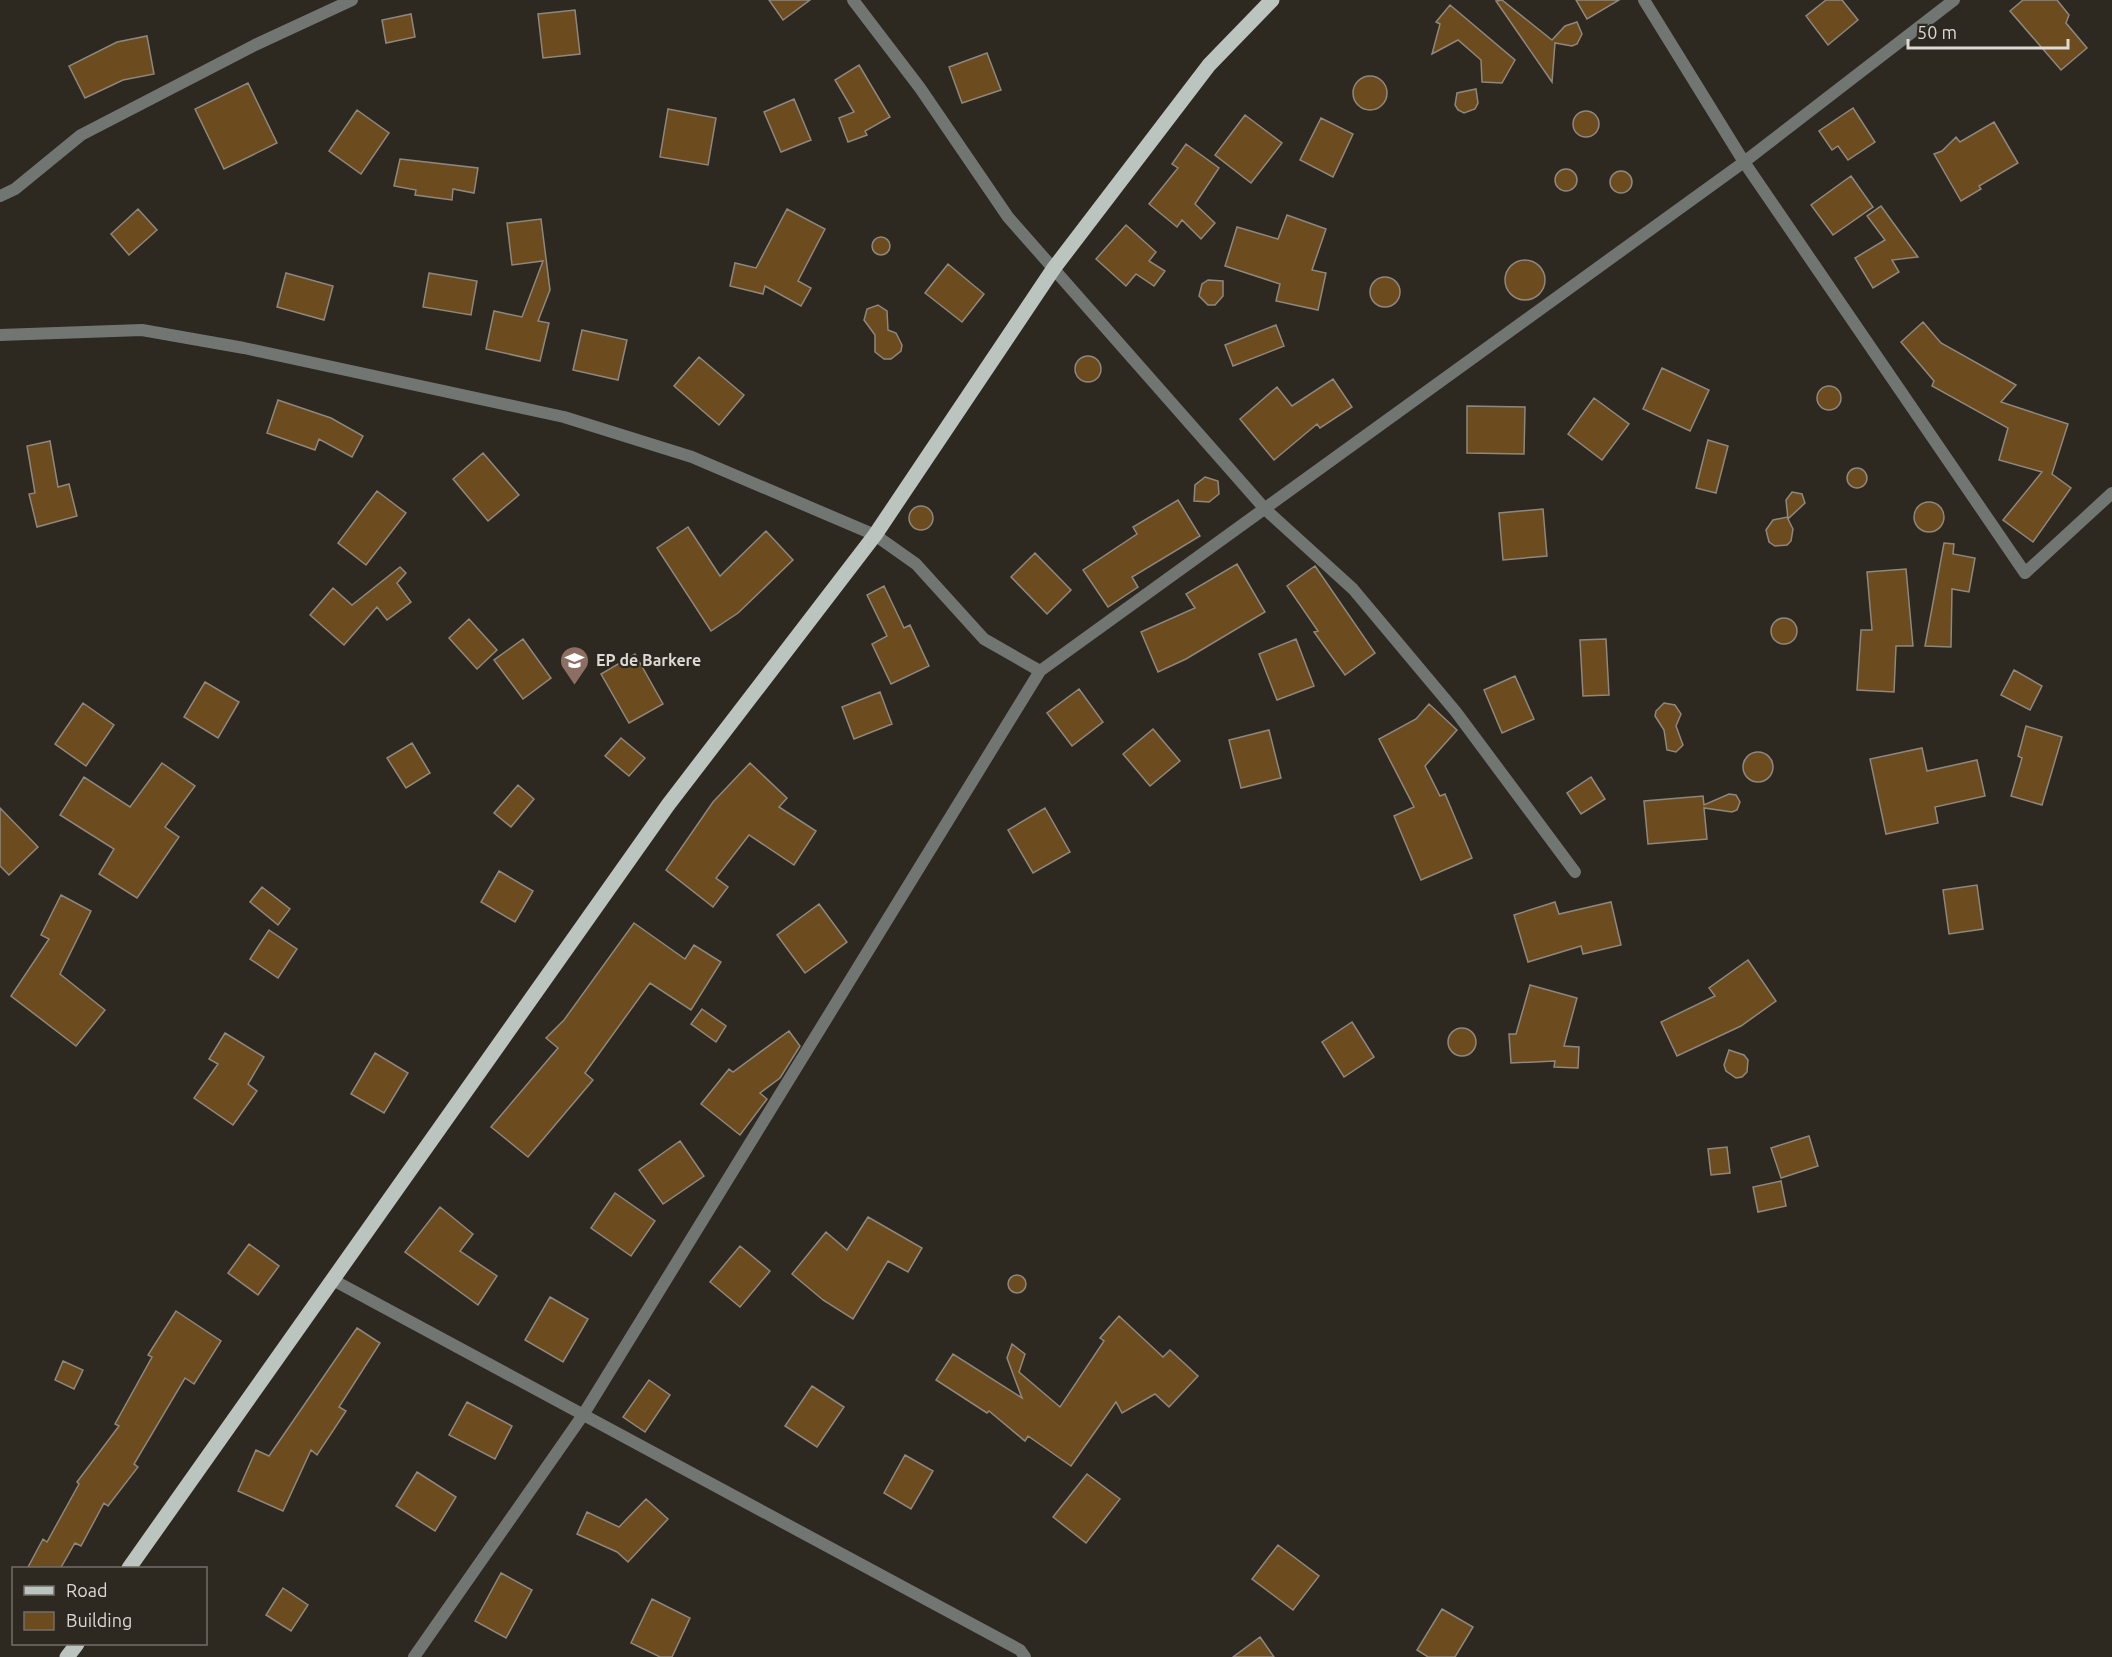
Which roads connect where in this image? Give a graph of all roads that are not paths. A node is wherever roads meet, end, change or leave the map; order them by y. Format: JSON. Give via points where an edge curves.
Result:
{"nodes":[{"id":1,"x":352,"y":0,"type":"edge"},
{"id":2,"x":853,"y":0,"type":"edge"},
{"id":3,"x":1272,"y":0,"type":"edge"},
{"id":4,"x":1644,"y":0,"type":"edge"},
{"id":5,"x":1954,"y":0,"type":"edge"},
{"id":6,"x":1744,"y":162,"type":"junction"},
{"id":7,"x":0,"y":196,"type":"edge"},
{"id":8,"x":1054,"y":268,"type":"junction"},
{"id":9,"x":0,"y":335,"type":"edge"},
{"id":10,"x":2112,"y":493,"type":"edge"},
{"id":11,"x":1265,"y":508,"type":"junction"},
{"id":12,"x":875,"y":535,"type":"junction"},
{"id":13,"x":1040,"y":671,"type":"junction"},
{"id":14,"x":1575,"y":872,"type":"dead end"},
{"id":15,"x":333,"y":1280,"type":"junction"},
{"id":16,"x":583,"y":1414,"type":"junction"},
{"id":17,"x":130,"y":1567,"type":"edge"},
{"id":18,"x":76,"y":1645,"type":"edge"},
{"id":19,"x":67,"y":1657,"type":"edge"},
{"id":20,"x":414,"y":1657,"type":"edge"},
{"id":21,"x":1025,"y":1657,"type":"edge"}],
"edges":[{"from":1,"to":7,"type":"street","via":[[81,135],[15,189]]},
{"from":2,"to":8,"type":"street","via":[[920,88],[1008,217]]},
{"from":3,"to":8,"type":"main road","via":[[1209,65]]},
{"from":4,"to":6,"type":"street"},
{"from":5,"to":6,"type":"street"},
{"from":6,"to":10,"type":"street","via":[[2025,573]]},
{"from":6,"to":11,"type":"street"},
{"from":8,"to":11,"type":"street"},
{"from":8,"to":12,"type":"main road"},
{"from":9,"to":12,"type":"street","via":[[142,330],[564,417],[692,457]]},
{"from":11,"to":13,"type":"street"},
{"from":11,"to":14,"type":"street","via":[[1353,589],[1456,712]]},
{"from":12,"to":13,"type":"street","via":[[916,564],[984,639]]},
{"from":12,"to":15,"type":"main road","via":[[668,805]]},
{"from":13,"to":16,"type":"street"},
{"from":15,"to":16,"type":"street"},
{"from":15,"to":17,"type":"main road"},
{"from":16,"to":20,"type":"street"},
{"from":16,"to":21,"type":"street"},
{"from":18,"to":19,"type":"main road"}]}
